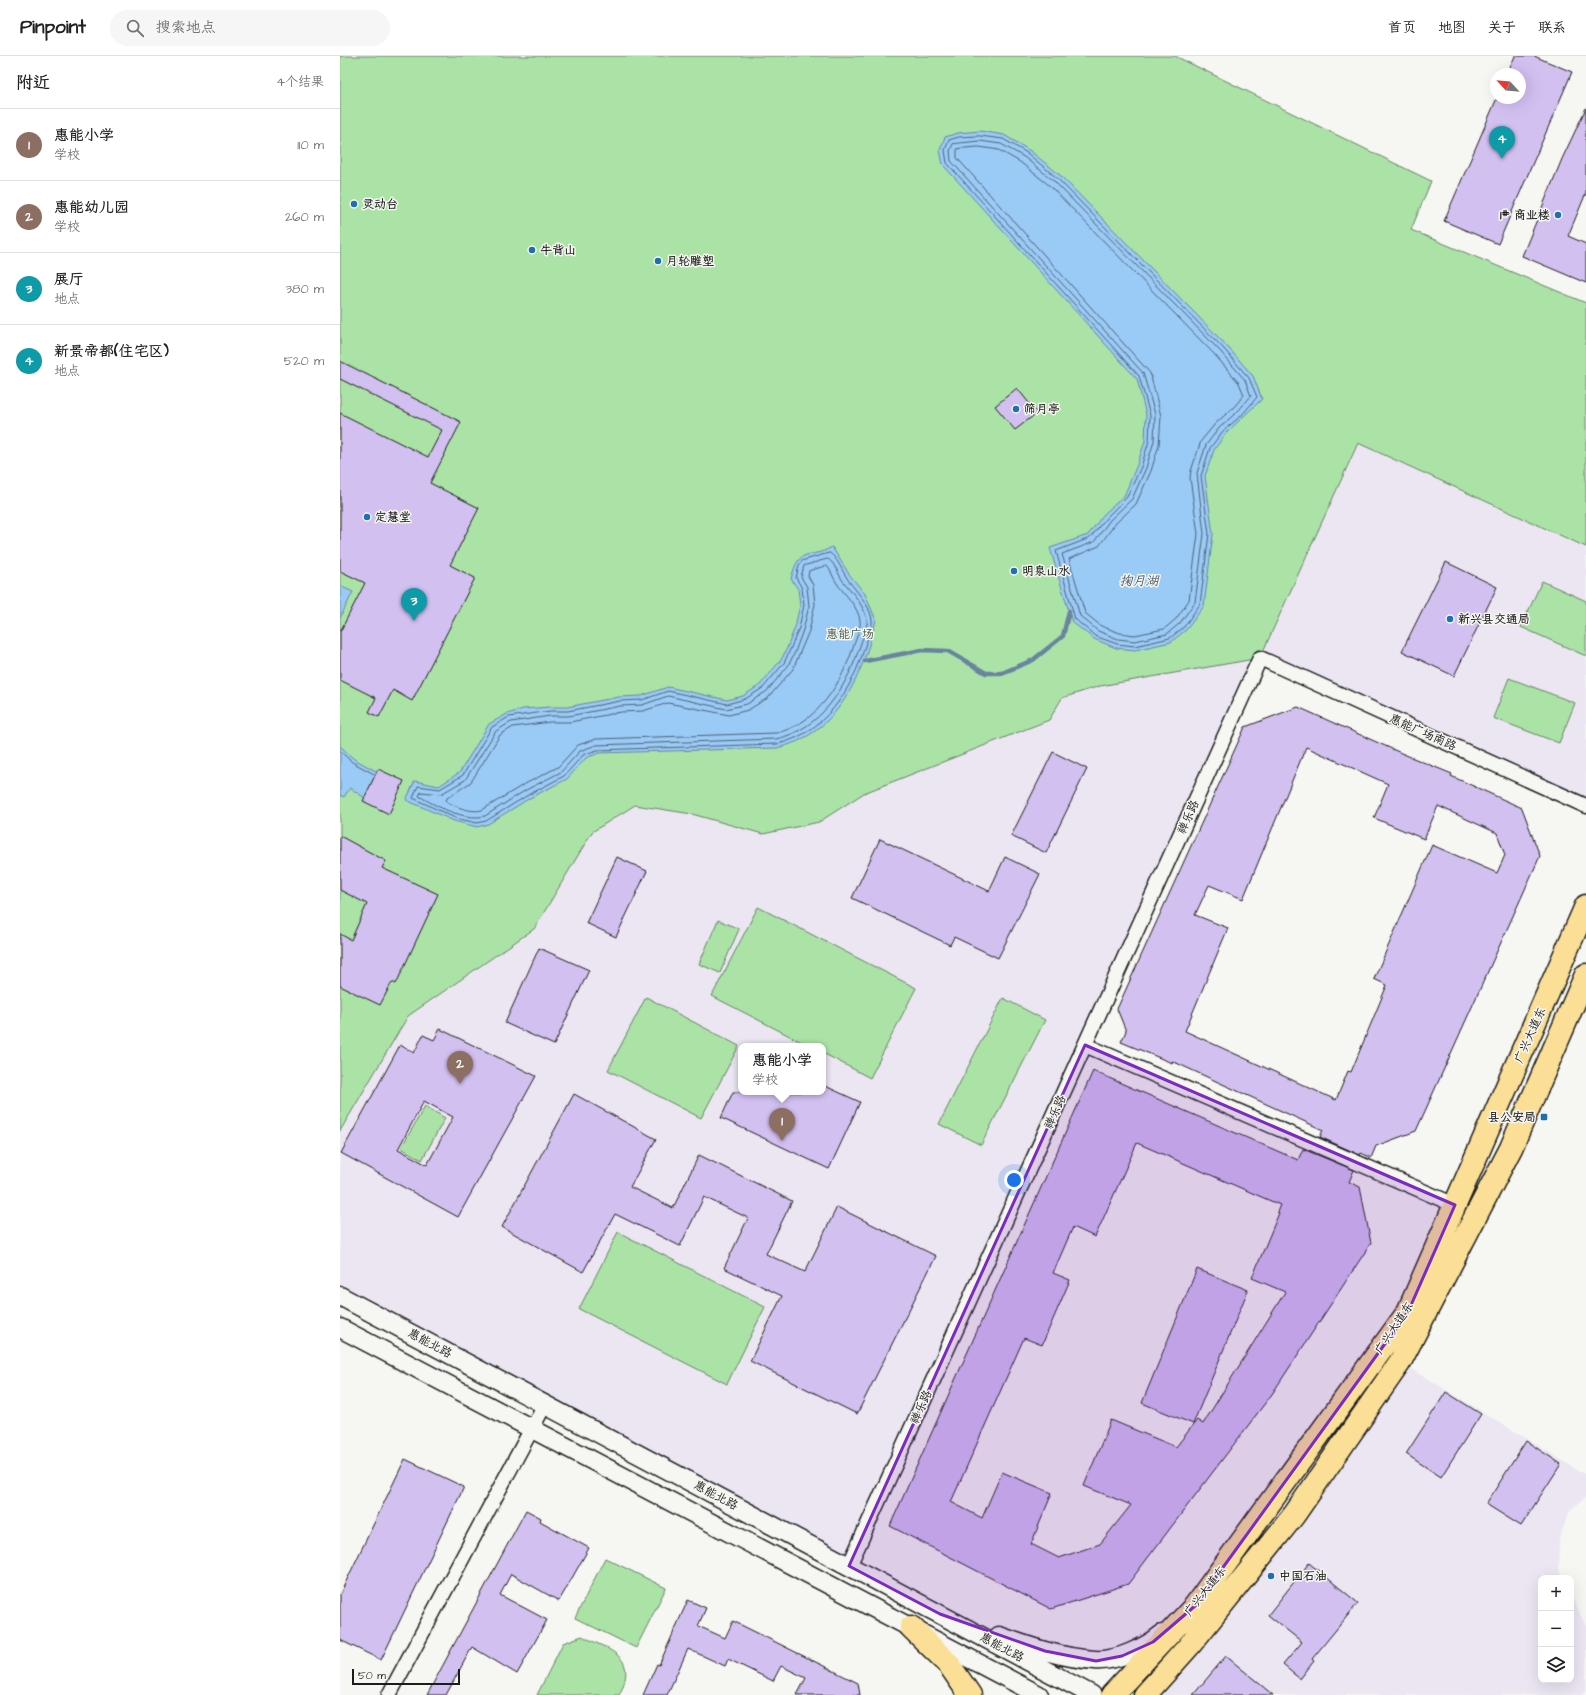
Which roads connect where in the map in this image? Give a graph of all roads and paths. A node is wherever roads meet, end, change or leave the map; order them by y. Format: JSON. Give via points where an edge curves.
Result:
{"nodes":[{"id":1,"x":1260,"y":658,"type":"joint"},
{"id":2,"x":1586,"y":806,"type":"edge"},
{"id":3,"x":1586,"y":906,"type":"edge"},
{"id":4,"x":1586,"y":975,"type":"edge"},
{"id":5,"x":1085,"y":1045,"type":"junction"},
{"id":6,"x":1455,"y":1205,"type":"junction"},
{"id":7,"x":340,"y":1296,"type":"edge"},
{"id":8,"x":340,"y":1328,"type":"edge"},
{"id":9,"x":545,"y":1404,"type":"junction"},
{"id":10,"x":532,"y":1429,"type":"junction"},
{"id":11,"x":849,"y":1566,"type":"junction"},
{"id":12,"x":1195,"y":1606,"type":"junction"},
{"id":13,"x":940,"y":1614,"type":"junction"},
{"id":14,"x":910,"y":1627,"type":"junction"},
{"id":15,"x":389,"y":1695,"type":"edge"},
{"id":16,"x":970,"y":1695,"type":"edge"},
{"id":17,"x":1039,"y":1695,"type":"edge"},
{"id":18,"x":1092,"y":1695,"type":"edge"},
{"id":19,"x":1112,"y":1695,"type":"edge"},
{"id":20,"x":1145,"y":1695,"type":"edge"}],
"edges":[{"from":1,"to":2,"type":"street","name":"惠能广场南路"},
{"from":1,"to":5,"type":"street","name":"禅乐路"},
{"from":3,"to":6,"type":"highway","name":"广兴大道东"},
{"from":4,"to":20,"type":"highway","name":"广兴大道东","via":[[1511,1148],[1400,1362],[1294,1515],[1190,1646]]},
{"from":5,"to":6,"type":"street"},
{"from":5,"to":11,"type":"street","name":"禅乐路"},
{"from":6,"to":12,"type":"highway","name":"广兴大道东","via":[[1408,1312]]},
{"from":7,"to":9,"type":"street","name":"惠能北路"},
{"from":8,"to":10,"type":"street","name":"惠能北路"},
{"from":9,"to":10,"type":"street"},
{"from":9,"to":11,"type":"street","name":"惠能北路"},
{"from":10,"to":14,"type":"street","name":"惠能北路"},
{"from":10,"to":15,"type":"street"},
{"from":11,"to":13,"type":"street","name":"惠能北路"},
{"from":12,"to":13,"type":"street","via":[[1153,1642],[1122,1656],[1096,1661],[1045,1651]]},
{"from":12,"to":19,"type":"highway","name":"广兴大道东"},
{"from":13,"to":18,"type":"street","name":"惠能北路"},
{"from":14,"to":16,"type":"highway","via":[[948,1663]]},
{"from":14,"to":17,"type":"street","name":"惠能北路"}]}
